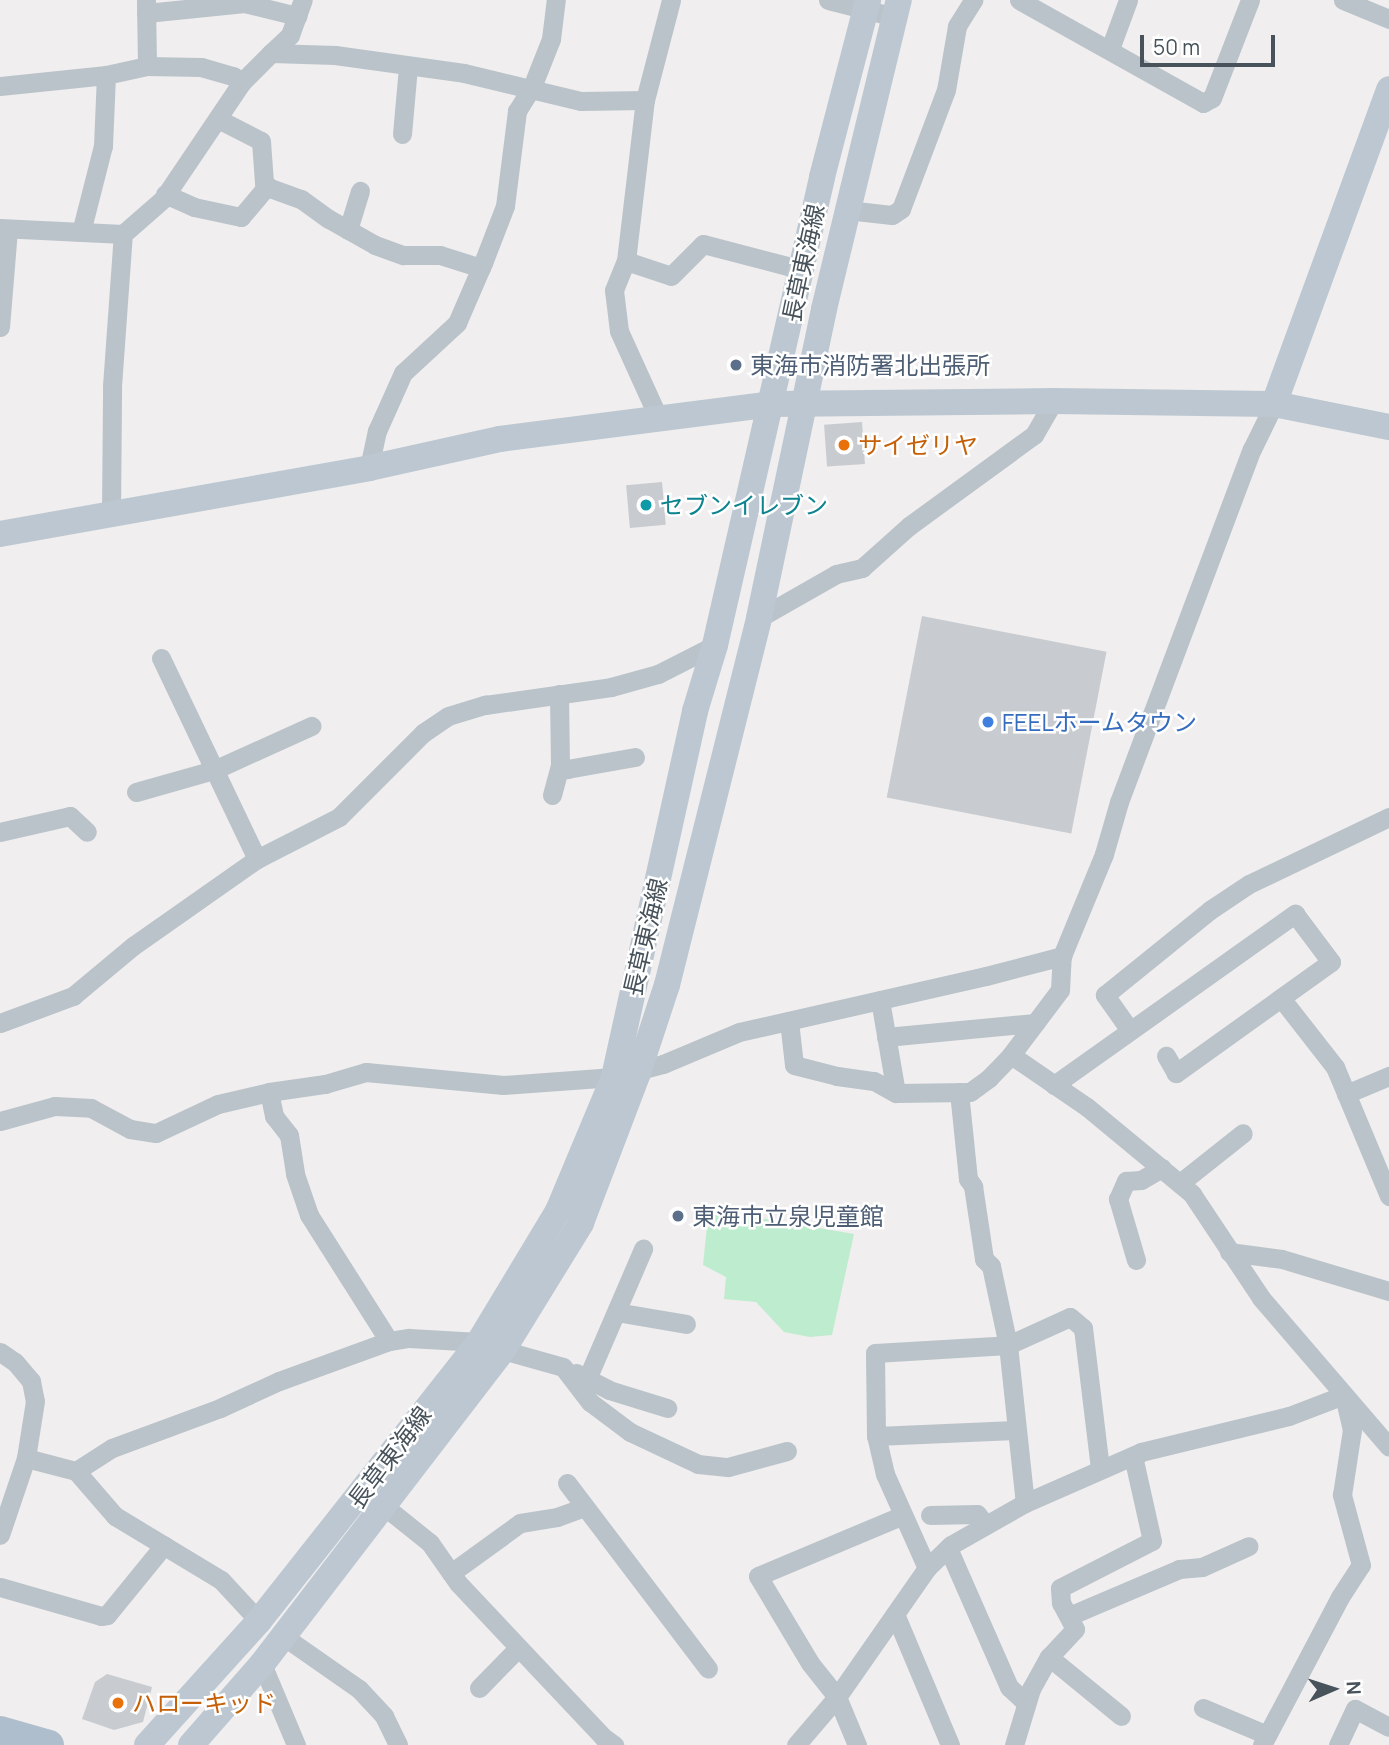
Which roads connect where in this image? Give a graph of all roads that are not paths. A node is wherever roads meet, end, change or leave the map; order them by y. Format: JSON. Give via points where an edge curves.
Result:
{"nodes":[{"id":1,"x":556,"y":0,"type":"edge"},
{"id":2,"x":671,"y":0,"type":"edge"},
{"id":3,"x":828,"y":0,"type":"edge"},
{"id":4,"x":973,"y":0,"type":"edge"},
{"id":5,"x":1128,"y":0,"type":"edge"},
{"id":6,"x":1250,"y":0,"type":"edge"},
{"id":7,"x":1343,"y":0,"type":"edge"},
{"id":8,"x":1023,"y":1,"type":"edge"},
{"id":9,"x":867,"y":5,"type":"edge"},
{"id":10,"x":146,"y":6,"type":"edge"},
{"id":11,"x":300,"y":8,"type":"edge"},
{"id":12,"x":897,"y":9,"type":"edge"},
{"id":13,"x":1389,"y":19,"type":"edge"},
{"id":14,"x":1110,"y":49,"type":"junction"},
{"id":15,"x":271,"y":53,"type":"junction"},
{"id":16,"x":146,"y":66,"type":"junction"},
{"id":17,"x":408,"y":67,"type":"junction"},
{"id":18,"x":106,"y":75,"type":"junction"},
{"id":19,"x":242,"y":82,"type":"junction"},
{"id":20,"x":0,"y":86,"type":"edge"},
{"id":21,"x":532,"y":87,"type":"junction"},
{"id":22,"x":1389,"y":89,"type":"edge"},
{"id":23,"x":645,"y":100,"type":"junction"},
{"id":24,"x":218,"y":119,"type":"junction"},
{"id":25,"x":402,"y":134,"type":"dead end"},
{"id":26,"x":267,"y":186,"type":"junction"},
{"id":27,"x":360,"y":191,"type":"dead end"},
{"id":28,"x":165,"y":194,"type":"junction"},
{"id":29,"x":847,"y":210,"type":"junction"},
{"id":30,"x":4,"y":229,"type":"edge"},
{"id":31,"x":348,"y":230,"type":"junction"},
{"id":32,"x":81,"y":232,"type":"junction"},
{"id":33,"x":123,"y":233,"type":"junction"},
{"id":34,"x":626,"y":261,"type":"junction"},
{"id":35,"x":481,"y":268,"type":"junction"},
{"id":36,"x":803,"y":270,"type":"junction"},
{"id":37,"x":0,"y":327,"type":"edge"},
{"id":38,"x":1054,"y":401,"type":"junction"},
{"id":39,"x":772,"y":404,"type":"junction"},
{"id":40,"x":803,"y":404,"type":"junction"},
{"id":41,"x":1273,"y":404,"type":"junction"},
{"id":42,"x":658,"y":417,"type":"junction"},
{"id":43,"x":1389,"y":427,"type":"edge"},
{"id":44,"x":369,"y":468,"type":"junction"},
{"id":45,"x":111,"y":512,"type":"junction"},
{"id":46,"x":0,"y":534,"type":"edge"},
{"id":47,"x":759,"y":618,"type":"junction"},
{"id":48,"x":715,"y":645,"type":"junction"},
{"id":49,"x":161,"y":658,"type":"dead end"},
{"id":50,"x":559,"y":694,"type":"junction"},
{"id":51,"x":311,"y":726,"type":"dead end"},
{"id":52,"x":635,"y":757,"type":"dead end"},
{"id":53,"x":560,"y":766,"type":"junction"},
{"id":54,"x":214,"y":770,"type":"junction"},
{"id":55,"x":136,"y":792,"type":"dead end"},
{"id":56,"x":552,"y":795,"type":"dead end"},
{"id":57,"x":1389,"y":817,"type":"edge"},
{"id":58,"x":0,"y":832,"type":"edge"},
{"id":59,"x":86,"y":832,"type":"dead end"},
{"id":60,"x":257,"y":859,"type":"junction"},
{"id":61,"x":1062,"y":956,"type":"junction"},
{"id":62,"x":1282,"y":998,"type":"junction"},
{"id":63,"x":880,"y":1000,"type":"junction"},
{"id":64,"x":789,"y":1021,"type":"junction"},
{"id":65,"x":0,"y":1023,"type":"edge"},
{"id":66,"x":1035,"y":1023,"type":"junction"},
{"id":67,"x":1129,"y":1029,"type":"junction"},
{"id":68,"x":886,"y":1037,"type":"junction"},
{"id":69,"x":1011,"y":1055,"type":"junction"},
{"id":70,"x":1166,"y":1056,"type":"dead end"},
{"id":71,"x":626,"y":1075,"type":"junction"},
{"id":72,"x":1389,"y":1076,"type":"edge"},
{"id":73,"x":1054,"y":1085,"type":"junction"},
{"id":74,"x":269,"y":1092,"type":"junction"},
{"id":75,"x":959,"y":1092,"type":"junction"},
{"id":76,"x":895,"y":1093,"type":"junction"},
{"id":77,"x":1346,"y":1094,"type":"junction"},
{"id":78,"x":0,"y":1121,"type":"edge"},
{"id":79,"x":1243,"y":1133,"type":"dead end"},
{"id":80,"x":1163,"y":1168,"type":"junction"},
{"id":81,"x":1180,"y":1183,"type":"junction"},
{"id":82,"x":1389,"y":1196,"type":"edge"},
{"id":83,"x":643,"y":1249,"type":"dead end"},
{"id":84,"x":1229,"y":1252,"type":"junction"},
{"id":85,"x":1136,"y":1260,"type":"dead end"},
{"id":86,"x":1389,"y":1291,"type":"edge"},
{"id":87,"x":616,"y":1312,"type":"junction"},
{"id":88,"x":687,"y":1324,"type":"dead end"},
{"id":89,"x":389,"y":1341,"type":"junction"},
{"id":90,"x":1008,"y":1345,"type":"junction"},
{"id":91,"x":491,"y":1346,"type":"junction"},
{"id":92,"x":0,"y":1352,"type":"edge"},
{"id":93,"x":563,"y":1367,"type":"junction"},
{"id":94,"x":587,"y":1379,"type":"junction"},
{"id":95,"x":1343,"y":1395,"type":"junction"},
{"id":96,"x":667,"y":1408,"type":"dead end"},
{"id":97,"x":1015,"y":1430,"type":"junction"},
{"id":98,"x":876,"y":1436,"type":"junction"},
{"id":99,"x":1389,"y":1447,"type":"edge"},
{"id":100,"x":787,"y":1451,"type":"dead end"},
{"id":101,"x":1133,"y":1456,"type":"junction"},
{"id":102,"x":26,"y":1458,"type":"junction"},
{"id":103,"x":1100,"y":1469,"type":"junction"},
{"id":104,"x":76,"y":1471,"type":"junction"},
{"id":105,"x":8,"y":1481,"type":"edge"},
{"id":106,"x":567,"y":1483,"type":"dead end"},
{"id":107,"x":1025,"y":1503,"type":"junction"},
{"id":108,"x":384,"y":1506,"type":"junction"},
{"id":109,"x":584,"y":1507,"type":"junction"},
{"id":110,"x":903,"y":1515,"type":"junction"},
{"id":111,"x":930,"y":1515,"type":"dead end"},
{"id":112,"x":985,"y":1524,"type":"junction"},
{"id":113,"x":0,"y":1535,"type":"edge"},
{"id":114,"x":164,"y":1545,"type":"junction"},
{"id":115,"x":1250,"y":1546,"type":"dead end"},
{"id":116,"x":948,"y":1548,"type":"junction"},
{"id":117,"x":927,"y":1568,"type":"junction"},
{"id":118,"x":451,"y":1573,"type":"junction"},
{"id":119,"x":0,"y":1587,"type":"edge"},
{"id":120,"x":895,"y":1614,"type":"junction"},
{"id":121,"x":1069,"y":1615,"type":"junction"},
{"id":122,"x":259,"y":1621,"type":"junction"},
{"id":123,"x":283,"y":1636,"type":"junction"},
{"id":124,"x":518,"y":1648,"type":"junction"},
{"id":125,"x":1049,"y":1657,"type":"junction"},
{"id":126,"x":262,"y":1664,"type":"junction"},
{"id":127,"x":708,"y":1669,"type":"dead end"},
{"id":128,"x":479,"y":1688,"type":"dead end"},
{"id":129,"x":837,"y":1697,"type":"junction"},
{"id":130,"x":1025,"y":1702,"type":"junction"},
{"id":131,"x":1203,"y":1709,"type":"dead end"},
{"id":132,"x":1121,"y":1716,"type":"dead end"},
{"id":133,"x":1389,"y":1727,"type":"edge"},
{"id":134,"x":0,"y":1731,"type":"edge"},
{"id":135,"x":1265,"y":1740,"type":"edge"},
{"id":136,"x":604,"y":1742,"type":"edge"},
{"id":137,"x":48,"y":1745,"type":"edge"},
{"id":138,"x":148,"y":1745,"type":"edge"},
{"id":139,"x":191,"y":1745,"type":"edge"},
{"id":140,"x":296,"y":1745,"type":"edge"},
{"id":141,"x":398,"y":1745,"type":"edge"},
{"id":142,"x":796,"y":1745,"type":"edge"},
{"id":143,"x":857,"y":1745,"type":"edge"},
{"id":144,"x":950,"y":1745,"type":"edge"},
{"id":145,"x":1014,"y":1745,"type":"edge"},
{"id":146,"x":1338,"y":1745,"type":"edge"}],
"edges":[{"from":1,"to":21,"type":"street","via":[[551,39]]},
{"from":2,"to":23,"type":"street"},
{"from":3,"to":9,"type":"street"},
{"from":4,"to":29,"type":"street","via":[[957,26],[946,90],[901,209],[892,215]]},
{"from":5,"to":14,"type":"street"},
{"from":6,"to":14,"type":"street","via":[[1212,98],[1203,103]]},
{"from":7,"to":13,"type":"street"},
{"from":8,"to":14,"type":"street"},
{"from":9,"to":12,"type":"street"},
{"from":9,"to":36,"type":"main road","name":"長草東海線"},
{"from":10,"to":11,"type":"street","via":[[210,9],[244,3]]},
{"from":10,"to":16,"type":"street"},
{"from":11,"to":15,"type":"street","via":[[290,35]]},
{"from":12,"to":29,"type":"main road","name":"長草東海線"},
{"from":15,"to":17,"type":"street","via":[[335,55]]},
{"from":15,"to":19,"type":"street"},
{"from":16,"to":18,"type":"street"},
{"from":16,"to":19,"type":"street","via":[[201,67]]},
{"from":17,"to":21,"type":"street"},
{"from":17,"to":25,"type":"street"},
{"from":18,"to":20,"type":"street"},
{"from":18,"to":32,"type":"street","via":[[103,146]]},
{"from":19,"to":24,"type":"street"},
{"from":21,"to":23,"type":"street","via":[[581,101]]},
{"from":21,"to":35,"type":"street","via":[[517,111],[505,206]]},
{"from":22,"to":41,"type":"main road"},
{"from":23,"to":34,"type":"street"},
{"from":24,"to":26,"type":"street","via":[[261,141]]},
{"from":24,"to":28,"type":"street"},
{"from":26,"to":28,"type":"street","via":[[241,217]]},
{"from":26,"to":31,"type":"street","via":[[301,199]]},
{"from":27,"to":31,"type":"street"},
{"from":28,"to":33,"type":"street"},
{"from":29,"to":40,"type":"main road","name":"長草東海線"},
{"from":30,"to":32,"type":"street"},
{"from":30,"to":37,"type":"street"},
{"from":31,"to":35,"type":"street","via":[[403,256],[440,255]]},
{"from":32,"to":33,"type":"street"},
{"from":33,"to":45,"type":"street","via":[[112,386]]},
{"from":34,"to":36,"type":"street","via":[[671,276],[703,244]]},
{"from":34,"to":42,"type":"street","via":[[614,290],[619,331]]},
{"from":35,"to":44,"type":"street","via":[[457,323],[403,373],[377,431]]},
{"from":36,"to":39,"type":"main road","name":"長草東海線"},
{"from":38,"to":40,"type":"main road"},
{"from":38,"to":41,"type":"main road"},
{"from":38,"to":47,"type":"street","via":[[1034,435],[909,526],[862,568],[836,574]]},
{"from":39,"to":40,"type":"main road"},
{"from":39,"to":42,"type":"main road"},
{"from":39,"to":48,"type":"main road","name":"長草東海線"},
{"from":40,"to":47,"type":"main road","name":"長草東海線"},
{"from":41,"to":43,"type":"main road"},
{"from":41,"to":61,"type":"street","via":[[1252,449],[1119,802],[1104,854]]},
{"from":42,"to":44,"type":"main road","via":[[500,439]]},
{"from":44,"to":45,"type":"main road"},
{"from":45,"to":46,"type":"main road"},
{"from":47,"to":71,"type":"main road","name":"長草東海線","via":[[667,985]]},
{"from":48,"to":50,"type":"street","via":[[658,674]]},
{"from":48,"to":71,"type":"main road","name":"長草東海線","via":[[695,711]]},
{"from":49,"to":54,"type":"street"},
{"from":50,"to":53,"type":"street"},
{"from":50,"to":60,"type":"street","via":[[485,705],[448,716],[424,733],[340,817]]},
{"from":51,"to":54,"type":"street"},
{"from":52,"to":53,"type":"street","via":[[567,769]]},
{"from":53,"to":56,"type":"street"},
{"from":54,"to":55,"type":"street"},
{"from":54,"to":60,"type":"street"},
{"from":57,"to":67,"type":"street","via":[[1249,884],[1105,995]]},
{"from":58,"to":59,"type":"street","via":[[70,816]]},
{"from":60,"to":65,"type":"street","via":[[133,946],[72,996]]},
{"from":61,"to":63,"type":"street"},
{"from":61,"to":66,"type":"street","via":[[1060,990]]},
{"from":62,"to":67,"type":"street","via":[[1331,962],[1295,914]]},
{"from":62,"to":70,"type":"street","via":[[1176,1073]]},
{"from":62,"to":77,"type":"street","via":[[1335,1068]]},
{"from":63,"to":64,"type":"street"},
{"from":63,"to":68,"type":"street"},
{"from":64,"to":71,"type":"street","via":[[740,1032]]},
{"from":64,"to":76,"type":"street","via":[[794,1065],[874,1082]]},
{"from":66,"to":68,"type":"street"},
{"from":66,"to":69,"type":"street"},
{"from":67,"to":73,"type":"street"},
{"from":68,"to":76,"type":"street"},
{"from":69,"to":73,"type":"street"},
{"from":69,"to":75,"type":"street","via":[[989,1078],[970,1091]]},
{"from":71,"to":74,"type":"street","via":[[503,1085],[366,1072]]},
{"from":71,"to":91,"type":"main road","name":"長草東海線","via":[[581,1223]]},
{"from":72,"to":77,"type":"street"},
{"from":73,"to":80,"type":"street"},
{"from":74,"to":78,"type":"street","via":[[218,1104],[156,1133],[130,1129],[91,1108],[55,1106]]},
{"from":74,"to":89,"type":"street","via":[[274,1116],[289,1135],[295,1174],[309,1214]]},
{"from":75,"to":76,"type":"street"},
{"from":75,"to":90,"type":"street","via":[[968,1179]]},
{"from":77,"to":82,"type":"street"},
{"from":79,"to":81,"type":"street"},
{"from":80,"to":81,"type":"street"},
{"from":80,"to":85,"type":"street","via":[[1142,1180],[1126,1181],[1118,1199]]},
{"from":81,"to":84,"type":"street"},
{"from":83,"to":87,"type":"street"},
{"from":84,"to":86,"type":"street","via":[[1282,1259]]},
{"from":84,"to":95,"type":"street"},
{"from":87,"to":88,"type":"street"},
{"from":87,"to":94,"type":"street"},
{"from":89,"to":91,"type":"street","via":[[409,1338]]},
{"from":89,"to":104,"type":"street","via":[[113,1448]]},
{"from":90,"to":97,"type":"street"},
{"from":90,"to":98,"type":"street","via":[[875,1353]]},
{"from":90,"to":103,"type":"street","via":[[1070,1317],[1083,1328]]},
{"from":91,"to":93,"type":"street"},
{"from":91,"to":108,"type":"main road","name":"長草東海線"},
{"from":91,"to":122,"type":"main road","name":"長草東海線"},
{"from":92,"to":102,"type":"street","via":[[31,1381],[35,1401]]},
{"from":93,"to":94,"type":"street"},
{"from":93,"to":100,"type":"street","via":[[590,1402],[630,1432],[698,1464],[728,1466]]},
{"from":94,"to":96,"type":"street"},
{"from":95,"to":99,"type":"street"},
{"from":95,"to":101,"type":"street","via":[[1289,1416]]},
{"from":95,"to":135,"type":"street","via":[[1352,1430],[1342,1495],[1361,1565]]},
{"from":97,"to":98,"type":"street"},
{"from":97,"to":107,"type":"street"},
{"from":98,"to":110,"type":"street","via":[[885,1474]]},
{"from":101,"to":103,"type":"street"},
{"from":101,"to":121,"type":"street","via":[[1152,1541],[1060,1588],[1058,1594]]},
{"from":102,"to":104,"type":"street"},
{"from":102,"to":105,"type":"street"},
{"from":103,"to":107,"type":"street"},
{"from":104,"to":114,"type":"street","via":[[114,1516]]},
{"from":105,"to":113,"type":"street"},
{"from":106,"to":109,"type":"street"},
{"from":107,"to":112,"type":"street"},
{"from":108,"to":118,"type":"street","via":[[429,1543]]},
{"from":108,"to":123,"type":"main road","name":"長草東海線"},
{"from":109,"to":118,"type":"street","via":[[520,1523]]},
{"from":109,"to":127,"type":"street"},
{"from":110,"to":117,"type":"street"},
{"from":110,"to":129,"type":"street","via":[[758,1576],[810,1663]]},
{"from":111,"to":112,"type":"street","via":[[977,1514]]},
{"from":112,"to":116,"type":"street"},
{"from":114,"to":119,"type":"street","via":[[107,1615]]},
{"from":114,"to":122,"type":"street","via":[[221,1580]]},
{"from":115,"to":121,"type":"street","via":[[1202,1567],[1179,1569]]},
{"from":116,"to":117,"type":"street"},
{"from":116,"to":130,"type":"street","via":[[1009,1687]]},
{"from":117,"to":120,"type":"street"},
{"from":118,"to":124,"type":"street"},
{"from":120,"to":129,"type":"street"},
{"from":120,"to":144,"type":"street"},
{"from":121,"to":125,"type":"street","via":[[1075,1629]]},
{"from":122,"to":138,"type":"main road","name":"長草東海線"},
{"from":123,"to":126,"type":"main road","name":"長草東海線"},
{"from":123,"to":141,"type":"street","via":[[359,1689],[384,1716]]},
{"from":124,"to":128,"type":"street"},
{"from":124,"to":136,"type":"street"},
{"from":125,"to":130,"type":"street"},
{"from":125,"to":132,"type":"street"},
{"from":126,"to":139,"type":"main road","name":"長草東海線"},
{"from":126,"to":140,"type":"street"},
{"from":129,"to":142,"type":"street"},
{"from":129,"to":143,"type":"street"},
{"from":130,"to":145,"type":"street"},
{"from":131,"to":135,"type":"street"},
{"from":133,"to":146,"type":"street","via":[[1354,1709]]},
{"from":134,"to":137,"type":"main road"}]}
